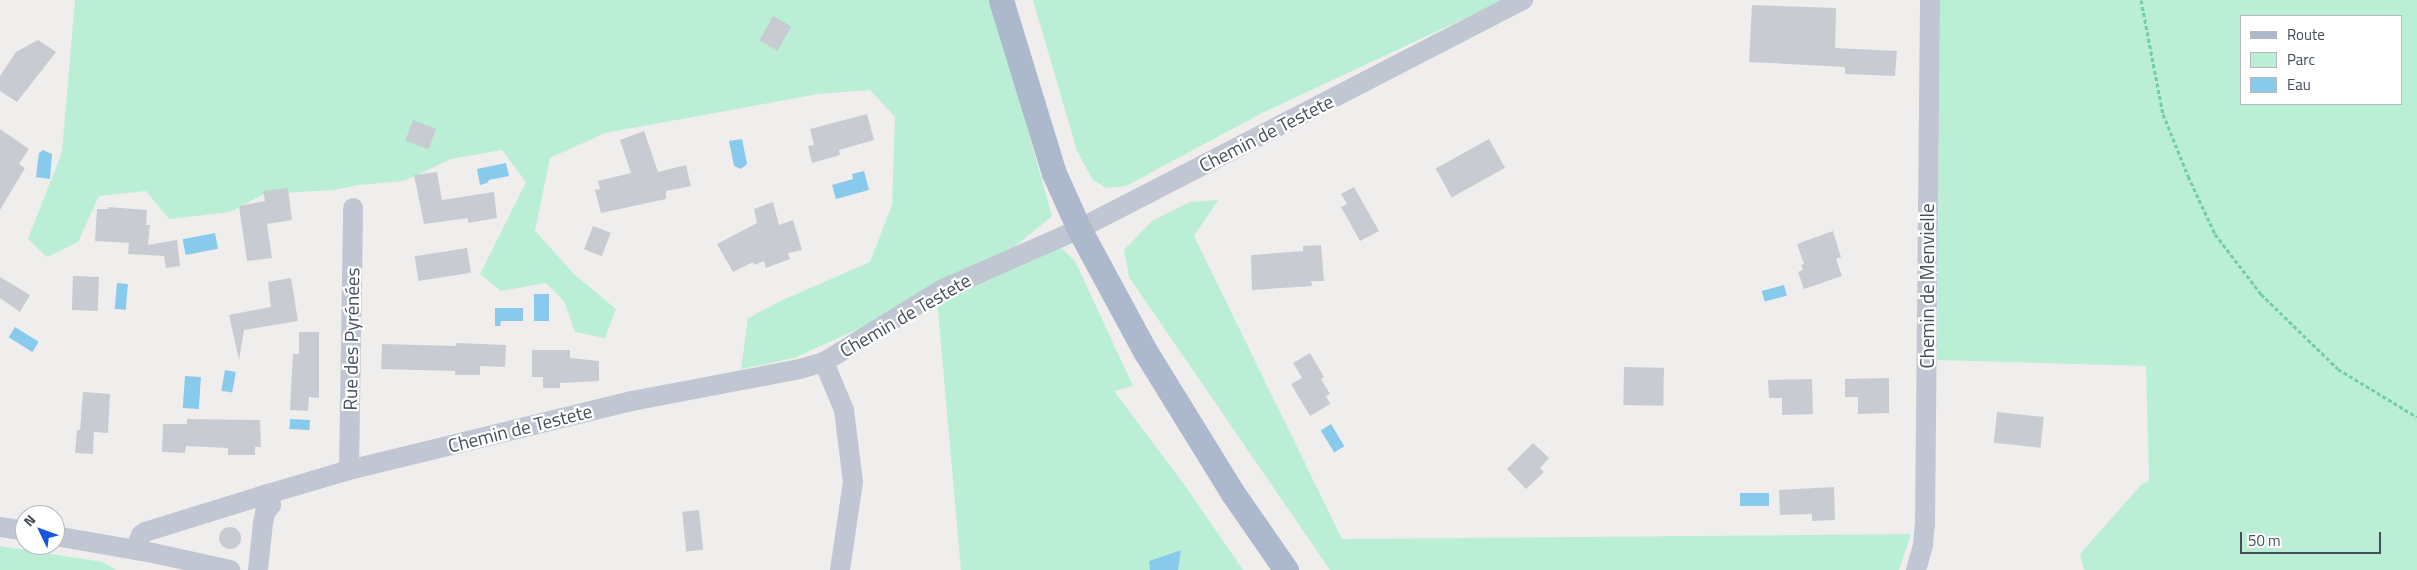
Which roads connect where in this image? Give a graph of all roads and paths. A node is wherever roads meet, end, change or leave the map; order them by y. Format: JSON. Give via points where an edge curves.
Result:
{"nodes":[{"id":1,"x":1001,"y":0,"type":"edge"},
{"id":2,"x":1523,"y":0,"type":"edge"},
{"id":3,"x":1930,"y":0,"type":"edge"},
{"id":4,"x":2141,"y":0,"type":"edge"},
{"id":5,"x":354,"y":208,"type":"dead end"},
{"id":6,"x":1079,"y":229,"type":"junction"},
{"id":7,"x":824,"y":362,"type":"junction"},
{"id":8,"x":2417,"y":417,"type":"edge"},
{"id":9,"x":349,"y":470,"type":"junction"},
{"id":10,"x":268,"y":494,"type":"junction"},
{"id":11,"x":0,"y":527,"type":"edge"},
{"id":12,"x":15,"y":529,"type":"edge"},
{"id":13,"x":65,"y":538,"type":"edge"},
{"id":14,"x":135,"y":550,"type":"junction"},
{"id":15,"x":230,"y":570,"type":"edge"},
{"id":16,"x":258,"y":570,"type":"edge"},
{"id":17,"x":840,"y":570,"type":"edge"},
{"id":18,"x":1286,"y":570,"type":"edge"},
{"id":19,"x":1916,"y":570,"type":"edge"}],
"edges":[{"from":1,"to":6,"type":"main road","via":[[1054,173]]},
{"from":2,"to":6,"type":"street","name":"Chemin de Testete"},
{"from":3,"to":19,"type":"street","name":"Chemin de Menvielle","via":[[1925,524]]},
{"from":4,"to":8,"type":"path","via":[[2163,114],[2215,234],[2260,294],[2338,369]]},
{"from":5,"to":9,"type":"street","name":"Rue des Pyrénées"},
{"from":6,"to":7,"type":"street","name":"Chemin de Testete","via":[[941,290]]},
{"from":6,"to":18,"type":"main road","via":[[1145,351],[1232,492]]},
{"from":7,"to":9,"type":"street","name":"Chemin de Testete","via":[[800,370],[632,401]]},
{"from":7,"to":17,"type":"street","via":[[844,410],[853,482]]},
{"from":9,"to":10,"type":"street","name":"Chemin de Testete"},
{"from":10,"to":14,"type":"street","name":"Chemin de Testete","via":[[145,532]]},
{"from":10,"to":16,"type":"street","via":[[271,505],[264,518]]},
{"from":11,"to":12,"type":"street"},
{"from":13,"to":14,"type":"street"},
{"from":14,"to":15,"type":"street"}]}
